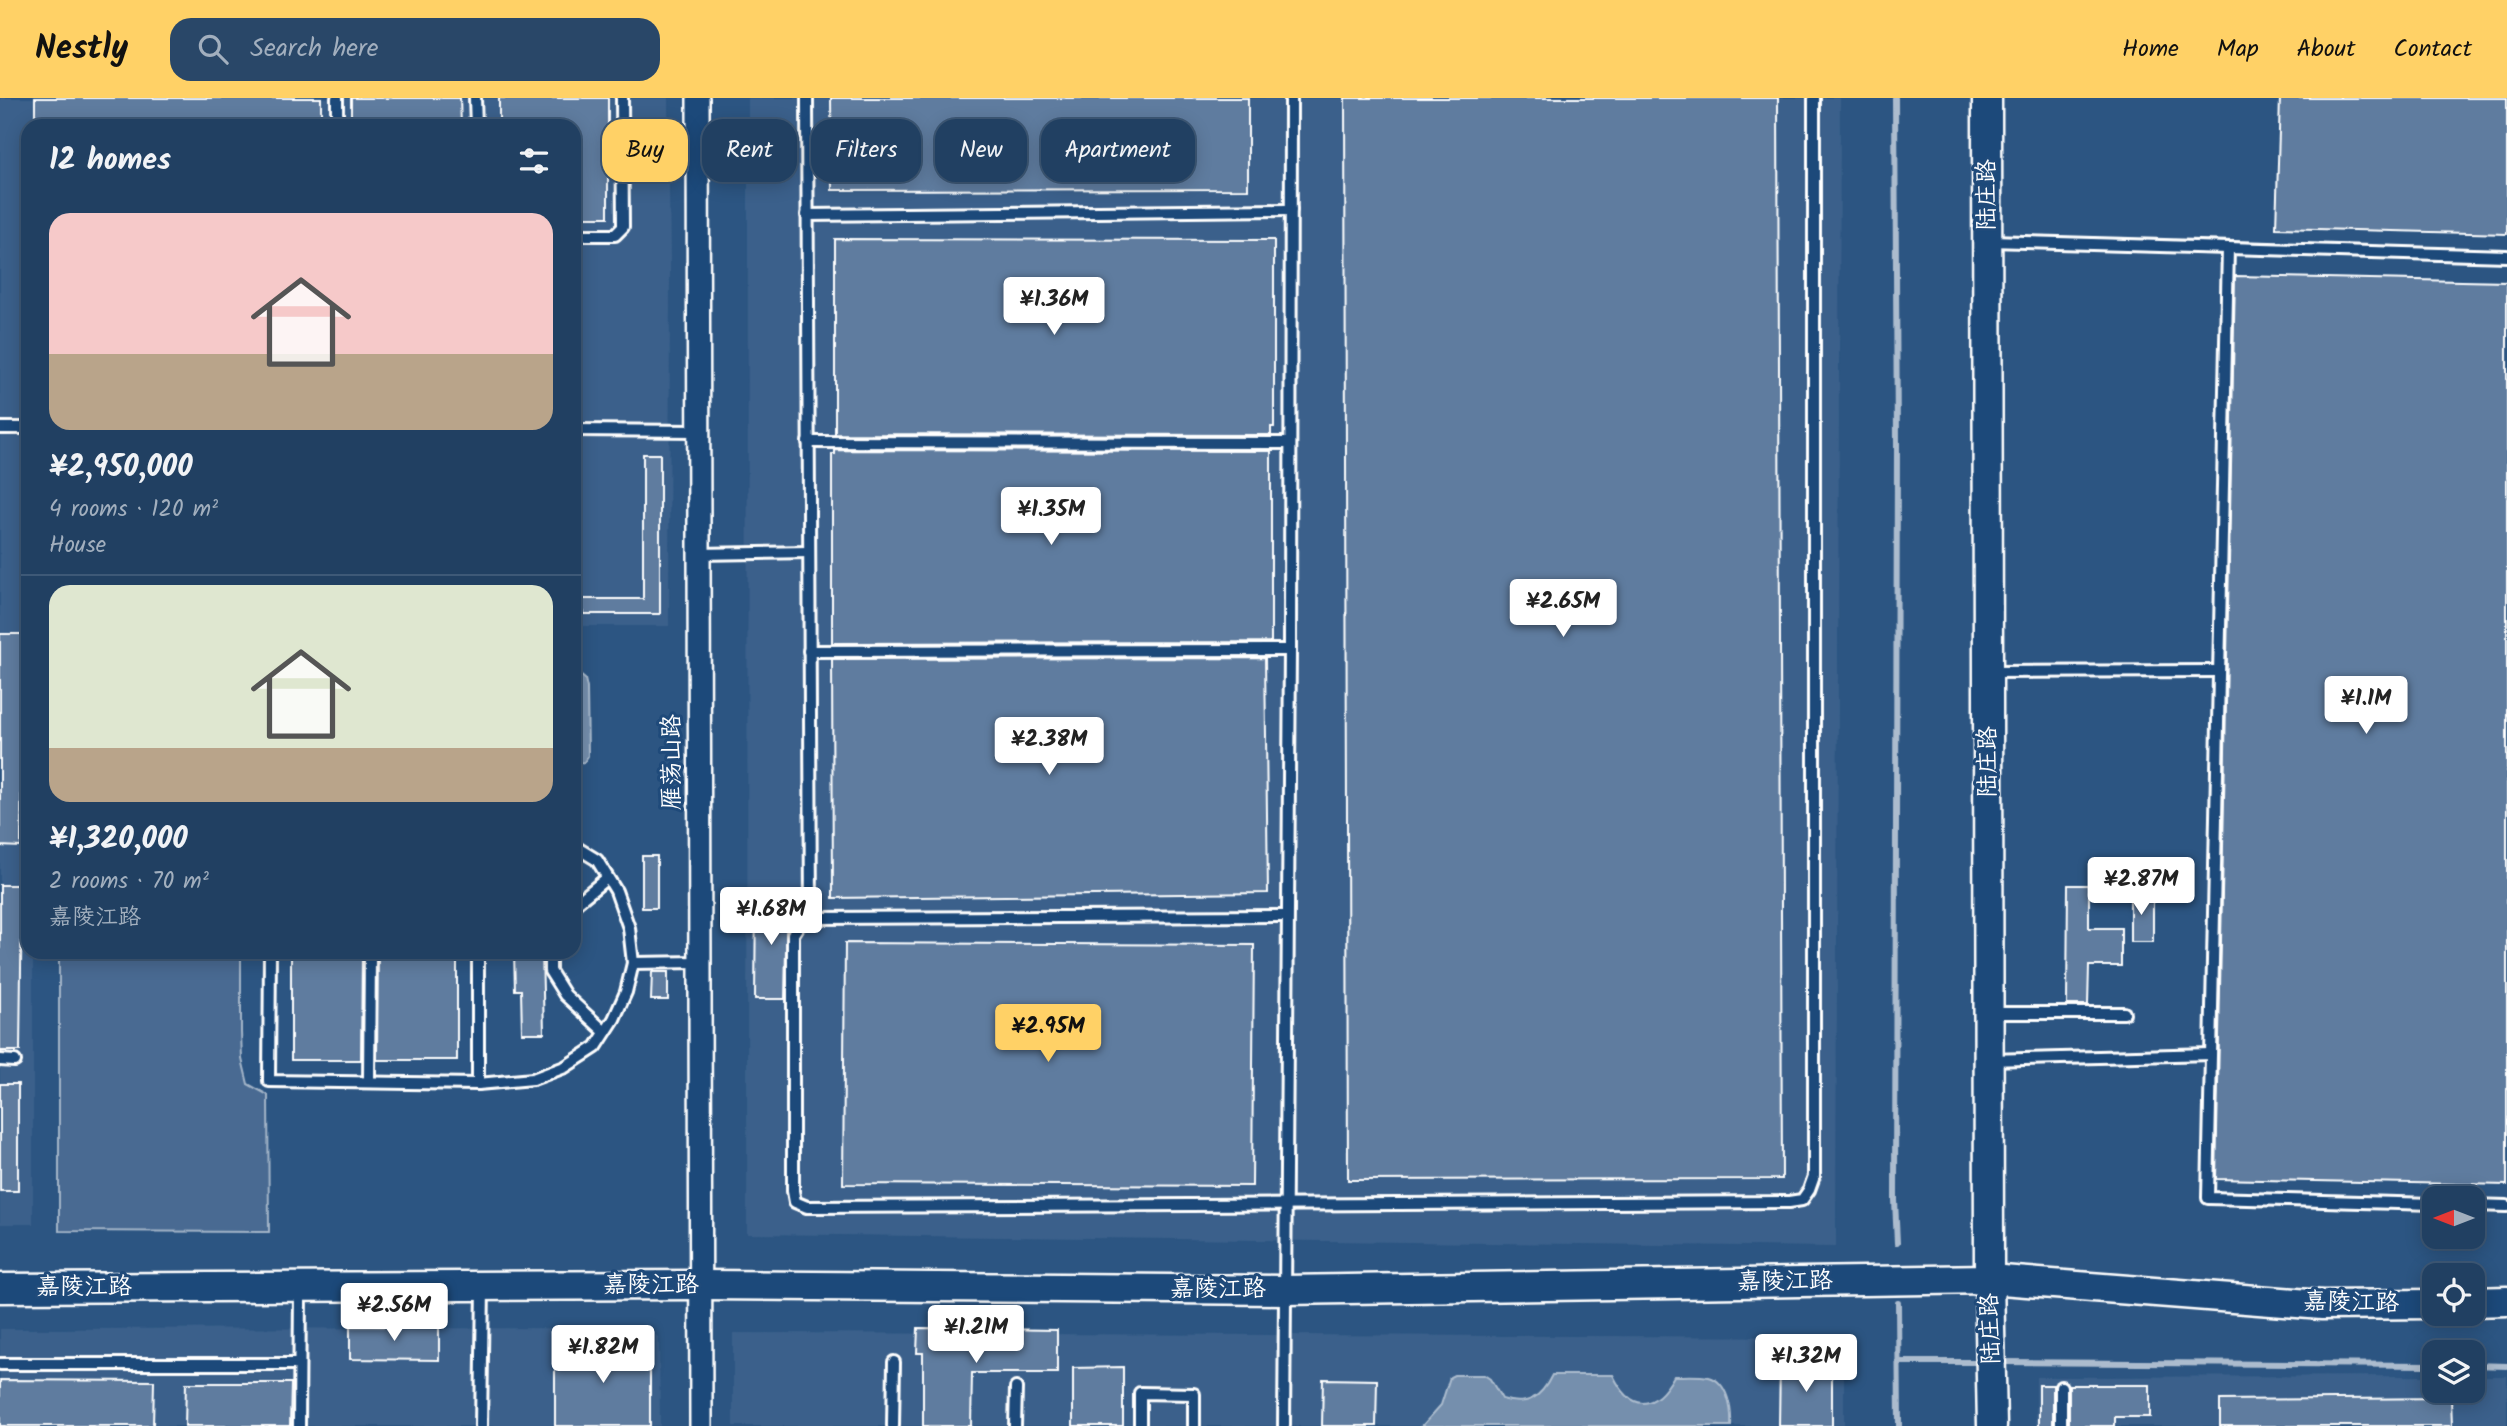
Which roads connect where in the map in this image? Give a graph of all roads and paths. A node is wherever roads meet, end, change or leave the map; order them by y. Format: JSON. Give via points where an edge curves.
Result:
{"nodes":[{"id":1,"x":337,"y":98,"type":"edge"},
{"id":2,"x":475,"y":98,"type":"edge"},
{"id":3,"x":622,"y":98,"type":"edge"},
{"id":4,"x":698,"y":98,"type":"edge"},
{"id":5,"x":807,"y":98,"type":"edge"},
{"id":6,"x":1291,"y":98,"type":"edge"},
{"id":7,"x":1814,"y":98,"type":"edge"},
{"id":8,"x":1987,"y":98,"type":"edge"},
{"id":9,"x":337,"y":119,"type":"edge"},
{"id":10,"x":476,"y":119,"type":"edge"},
{"id":11,"x":1291,"y":210,"type":"junction"},
{"id":12,"x":807,"y":215,"type":"junction"},
{"id":13,"x":581,"y":235,"type":"edge"},
{"id":14,"x":1987,"y":241,"type":"junction"},
{"id":15,"x":2228,"y":248,"type":"junction"},
{"id":16,"x":2507,"y":256,"type":"edge"},
{"id":17,"x":0,"y":428,"type":"edge"},
{"id":18,"x":21,"y":428,"type":"edge"},
{"id":19,"x":581,"y":430,"type":"edge"},
{"id":20,"x":698,"y":431,"type":"junction"},
{"id":21,"x":807,"y":442,"type":"junction"},
{"id":22,"x":1290,"y":443,"type":"junction"},
{"id":23,"x":809,"y":552,"type":"junction"},
{"id":24,"x":698,"y":554,"type":"junction"},
{"id":25,"x":1290,"y":650,"type":"junction"},
{"id":26,"x":809,"y":651,"type":"junction"},
{"id":27,"x":2219,"y":671,"type":"junction"},
{"id":28,"x":1988,"y":672,"type":"junction"},
{"id":29,"x":581,"y":850,"type":"edge"},
{"id":30,"x":607,"y":878,"type":"junction"},
{"id":31,"x":581,"y":899,"type":"edge"},
{"id":32,"x":1287,"y":916,"type":"junction"},
{"id":33,"x":811,"y":918,"type":"junction"},
{"id":34,"x":270,"y":959,"type":"edge"},
{"id":35,"x":370,"y":959,"type":"edge"},
{"id":36,"x":478,"y":959,"type":"edge"},
{"id":37,"x":550,"y":959,"type":"edge"},
{"id":38,"x":699,"y":962,"type":"junction"},
{"id":39,"x":634,"y":963,"type":"junction"},
{"id":40,"x":1989,"y":1013,"type":"junction"},
{"id":41,"x":2124,"y":1013,"type":"dead end"},
{"id":42,"x":605,"y":1032,"type":"junction"},
{"id":43,"x":2211,"y":1054,"type":"junction"},
{"id":44,"x":0,"y":1060,"type":"edge"},
{"id":45,"x":1989,"y":1060,"type":"junction"},
{"id":46,"x":15,"y":1061,"type":"dead end"},
{"id":47,"x":369,"y":1082,"type":"junction"},
{"id":48,"x":478,"y":1083,"type":"junction"},
{"id":49,"x":1285,"y":1204,"type":"junction"},
{"id":50,"x":2422,"y":1204,"type":"edge"},
{"id":51,"x":2485,"y":1205,"type":"edge"},
{"id":52,"x":2507,"y":1206,"type":"edge"},
{"id":53,"x":1989,"y":1279,"type":"junction"},
{"id":54,"x":702,"y":1285,"type":"junction"},
{"id":55,"x":300,"y":1286,"type":"junction"},
{"id":56,"x":483,"y":1286,"type":"junction"},
{"id":57,"x":0,"y":1288,"type":"edge"},
{"id":58,"x":1285,"y":1290,"type":"junction"},
{"id":59,"x":2507,"y":1301,"type":"edge"},
{"id":60,"x":2485,"y":1302,"type":"edge"},
{"id":61,"x":2422,"y":1304,"type":"edge"},
{"id":62,"x":894,"y":1362,"type":"dead end"},
{"id":63,"x":0,"y":1364,"type":"edge"},
{"id":64,"x":299,"y":1364,"type":"junction"},
{"id":65,"x":2061,"y":1387,"type":"dead end"},
{"id":66,"x":1016,"y":1388,"type":"dead end"},
{"id":67,"x":299,"y":1426,"type":"edge"},
{"id":68,"x":481,"y":1426,"type":"edge"},
{"id":69,"x":701,"y":1426,"type":"edge"},
{"id":70,"x":893,"y":1426,"type":"edge"},
{"id":71,"x":1016,"y":1426,"type":"edge"},
{"id":72,"x":1140,"y":1426,"type":"edge"},
{"id":73,"x":1194,"y":1426,"type":"edge"},
{"id":74,"x":1284,"y":1426,"type":"edge"},
{"id":75,"x":1992,"y":1426,"type":"edge"},
{"id":76,"x":2061,"y":1426,"type":"edge"}],
"edges":[{"from":1,"to":9,"type":"lane"},
{"from":2,"to":10,"type":"lane"},
{"from":3,"to":13,"type":"lane","via":[[622,227],[615,235]]},
{"from":4,"to":20,"type":"street","name":"雁荡山路"},
{"from":5,"to":12,"type":"lane"},
{"from":6,"to":11,"type":"lane"},
{"from":7,"to":49,"type":"lane","via":[[1814,1176],[1809,1190],[1802,1200],[1789,1202]]},
{"from":8,"to":14,"type":"street","name":"陆庄路"},
{"from":11,"to":12,"type":"lane"},
{"from":11,"to":22,"type":"lane"},
{"from":12,"to":21,"type":"lane"},
{"from":14,"to":15,"type":"lane"},
{"from":14,"to":28,"type":"street","name":"陆庄路"},
{"from":15,"to":16,"type":"lane"},
{"from":15,"to":27,"type":"lane"},
{"from":17,"to":18,"type":"lane"},
{"from":19,"to":20,"type":"lane"},
{"from":20,"to":24,"type":"street","name":"雁荡山路"},
{"from":21,"to":22,"type":"lane"},
{"from":21,"to":23,"type":"lane"},
{"from":22,"to":25,"type":"lane"},
{"from":23,"to":24,"type":"lane"},
{"from":23,"to":26,"type":"lane"},
{"from":24,"to":38,"type":"street","name":"雁荡山路"},
{"from":25,"to":26,"type":"lane"},
{"from":25,"to":32,"type":"lane"},
{"from":26,"to":33,"type":"lane"},
{"from":27,"to":28,"type":"lane"},
{"from":27,"to":43,"type":"lane"},
{"from":28,"to":40,"type":"street","name":"陆庄路"},
{"from":29,"to":30,"type":"lane","via":[[597,860]]},
{"from":30,"to":31,"type":"lane"},
{"from":30,"to":39,"type":"lane","via":[[629,928]]},
{"from":32,"to":33,"type":"lane"},
{"from":32,"to":49,"type":"lane"},
{"from":33,"to":49,"type":"lane","via":[[793,933],[795,1202],[807,1207]]},
{"from":34,"to":47,"type":"lane","via":[[269,1081]]},
{"from":35,"to":47,"type":"lane"},
{"from":36,"to":48,"type":"lane"},
{"from":37,"to":42,"type":"lane","via":[[550,971],[565,995]]},
{"from":38,"to":39,"type":"lane"},
{"from":38,"to":54,"type":"street","name":"雁荡山路"},
{"from":39,"to":42,"type":"lane","via":[[626,992]]},
{"from":40,"to":41,"type":"lane"},
{"from":40,"to":45,"type":"street","name":"陆庄路"},
{"from":42,"to":48,"type":"lane","via":[[596,1046],[565,1067],[533,1079]]},
{"from":43,"to":45,"type":"lane"},
{"from":43,"to":50,"type":"lane","via":[[2208,1198]]},
{"from":44,"to":46,"type":"lane"},
{"from":45,"to":53,"type":"street","name":"陆庄路"},
{"from":47,"to":48,"type":"lane"},
{"from":49,"to":58,"type":"lane"},
{"from":51,"to":52,"type":"lane"},
{"from":53,"to":58,"type":"street","name":"嘉陵江路"},
{"from":53,"to":61,"type":"street","name":"嘉陵江路","via":[[2322,1305]]},
{"from":53,"to":75,"type":"street","name":"陆庄路"},
{"from":54,"to":56,"type":"street","name":"嘉陵江路"},
{"from":54,"to":58,"type":"street","name":"嘉陵江路"},
{"from":54,"to":69,"type":"street","name":"雁荡山路"},
{"from":55,"to":56,"type":"street","name":"嘉陵江路"},
{"from":55,"to":57,"type":"street","name":"嘉陵江路"},
{"from":55,"to":64,"type":"lane"},
{"from":56,"to":68,"type":"lane"},
{"from":58,"to":74,"type":"lane"},
{"from":59,"to":60,"type":"street"},
{"from":62,"to":70,"type":"lane"},
{"from":63,"to":64,"type":"lane"},
{"from":64,"to":67,"type":"lane"},
{"from":65,"to":76,"type":"lane"},
{"from":66,"to":71,"type":"lane"},
{"from":72,"to":73,"type":"lane","via":[[1140,1393],[1154,1393],[1194,1394]]}]}
